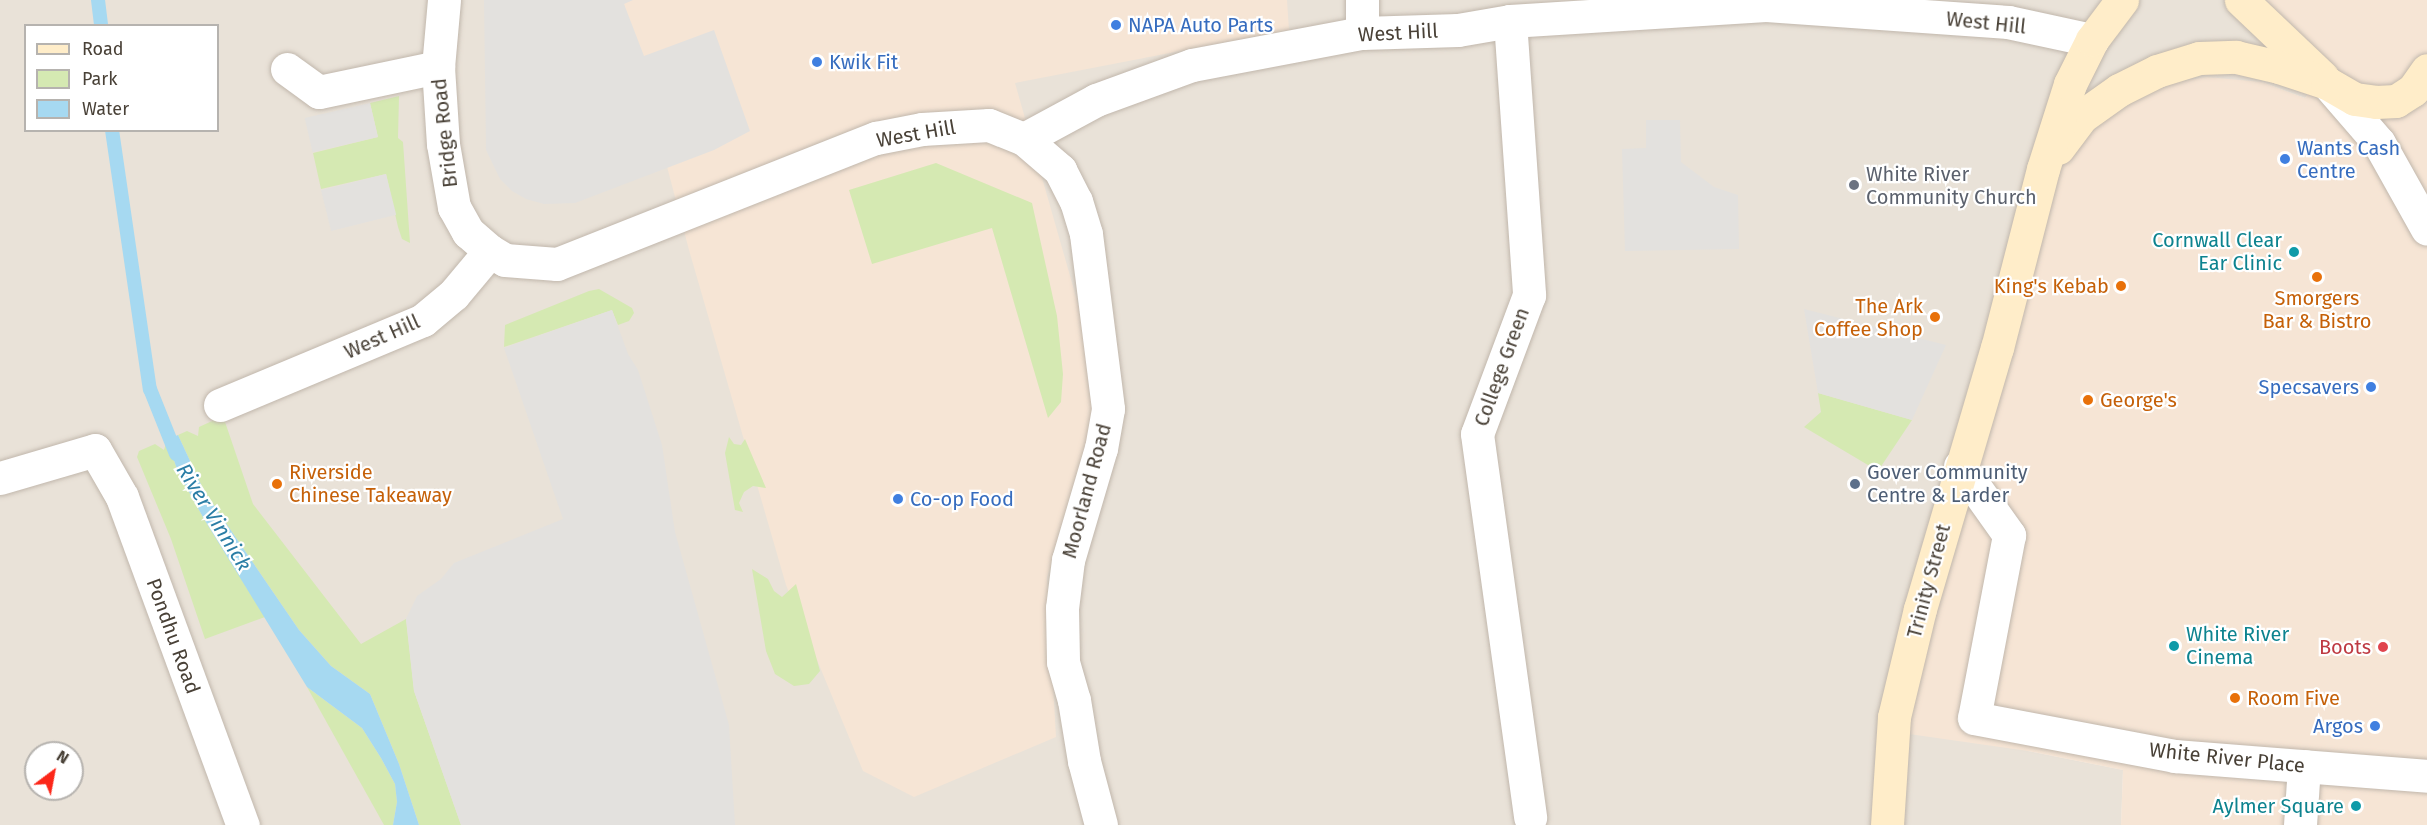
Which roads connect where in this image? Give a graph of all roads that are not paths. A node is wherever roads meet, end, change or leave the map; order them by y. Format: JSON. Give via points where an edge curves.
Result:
{"nodes":[{"id":1,"x":444,"y":0,"type":"edge"},
{"id":2,"x":1362,"y":0,"type":"edge"},
{"id":3,"x":2122,"y":0,"type":"edge"},
{"id":4,"x":2241,"y":0,"type":"edge"},
{"id":5,"x":1662,"y":6,"type":"edge"},
{"id":6,"x":1510,"y":21,"type":"junction"},
{"id":7,"x":1362,"y":33,"type":"junction"},
{"id":8,"x":2092,"y":40,"type":"junction"},
{"id":9,"x":438,"y":67,"type":"junction"},
{"id":10,"x":287,"y":69,"type":"dead end"},
{"id":11,"x":2427,"y":70,"type":"edge"},
{"id":12,"x":2327,"y":83,"type":"junction"},
{"id":13,"x":1024,"y":139,"type":"junction"},
{"id":14,"x":2043,"y":169,"type":"junction"},
{"id":15,"x":2427,"y":229,"type":"edge"},
{"id":16,"x":490,"y":251,"type":"junction"},
{"id":17,"x":220,"y":405,"type":"dead end"},
{"id":18,"x":1960,"y":466,"type":"junction"},
{"id":19,"x":0,"y":478,"type":"edge"},
{"id":20,"x":2304,"y":766,"type":"junction"},
{"id":21,"x":2427,"y":776,"type":"edge"},
{"id":22,"x":1530,"y":817,"type":"dead end"},
{"id":23,"x":243,"y":825,"type":"edge"},
{"id":24,"x":1101,"y":825,"type":"edge"},
{"id":25,"x":1887,"y":825,"type":"edge"},
{"id":26,"x":2300,"y":825,"type":"edge"}],
"edges":[{"from":1,"to":9,"type":"street","name":"Bridge Road"},
{"from":2,"to":7,"type":"street"},
{"from":3,"to":8,"type":"street","name":"Trinity Street"},
{"from":4,"to":12,"type":"street"},
{"from":5,"to":6,"type":"street","name":"West Hill"},
{"from":5,"to":8,"type":"street","name":"West Hill","via":[[1766,5],[2008,22]]},
{"from":6,"to":7,"type":"street","name":"West Hill","via":[[1458,30]]},
{"from":6,"to":22,"type":"street","name":"College Green","via":[[1529,295],[1477,434]]},
{"from":7,"to":13,"type":"street","name":"West Hill","via":[[1192,65],[1096,100]]},
{"from":8,"to":14,"type":"street","name":"Trinity Street","via":[[2070,84]]},
{"from":9,"to":10,"type":"street","via":[[319,92]]},
{"from":9,"to":16,"type":"street","name":"Bridge Road","via":[[443,144],[454,207],[468,232]]},
{"from":11,"to":12,"type":"street","via":[[2413,90],[2396,101],[2355,99]]},
{"from":12,"to":14,"type":"street","name":"Trinity Street","via":[[2236,57],[2199,58],[2157,71],[2081,117]]},
{"from":12,"to":15,"type":"street","via":[[2379,143]]},
{"from":13,"to":16,"type":"street","name":"West Hill","via":[[989,125],[922,129],[876,138],[557,264],[505,260]]},
{"from":13,"to":24,"type":"street","name":"Moorland Road","via":[[1060,170],[1076,201],[1086,234],[1106,377],[1108,410],[1101,448],[1068,560],[1062,608],[1063,662]]},
{"from":14,"to":18,"type":"street","name":"Trinity Street"},
{"from":16,"to":17,"type":"street","name":"West Hill","via":[[454,294],[423,320]]},
{"from":18,"to":20,"type":"street","name":"White River Place","via":[[2009,535],[1974,718],[2027,735],[2175,756]]},
{"from":18,"to":25,"type":"street","name":"Trinity Street","via":[[1894,717]]},
{"from":19,"to":23,"type":"street","name":"Pondhu Road","via":[[95,450],[122,497]]},
{"from":20,"to":21,"type":"street","name":"White River Place"},
{"from":20,"to":26,"type":"street"}]}
